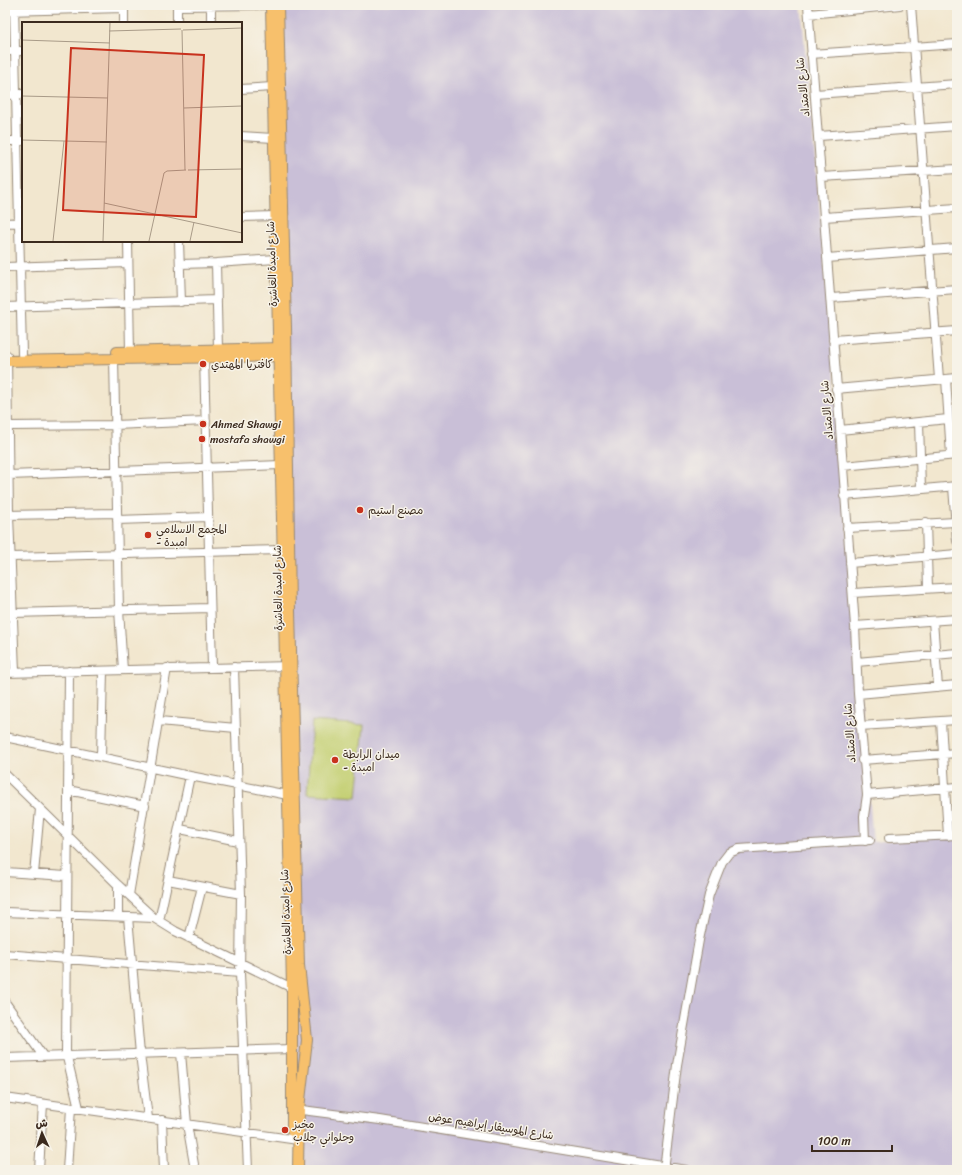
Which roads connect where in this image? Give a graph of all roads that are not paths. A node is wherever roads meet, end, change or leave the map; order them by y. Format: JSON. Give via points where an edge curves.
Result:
{"nodes":[{"id":1,"x":177,"y":5,"type":"edge"},
{"id":2,"x":271,"y":5,"type":"edge"},
{"id":3,"x":278,"y":5,"type":"edge"},
{"id":4,"x":900,"y":5,"type":"edge"},
{"id":5,"x":911,"y":5,"type":"edge"},
{"id":6,"x":124,"y":7,"type":"edge"},
{"id":7,"x":211,"y":7,"type":"junction"},
{"id":8,"x":14,"y":8,"type":"edge"},
{"id":9,"x":808,"y":9,"type":"edge"},
{"id":10,"x":5,"y":11,"type":"edge"},
{"id":11,"x":124,"y":22,"type":"edge"},
{"id":12,"x":177,"y":22,"type":"edge"},
{"id":13,"x":211,"y":22,"type":"edge"},
{"id":14,"x":957,"y":44,"type":"edge"},
{"id":15,"x":915,"y":47,"type":"junction"},
{"id":16,"x":19,"y":51,"type":"edge"},
{"id":17,"x":5,"y":52,"type":"edge"},
{"id":18,"x":811,"y":54,"type":"junction"},
{"id":19,"x":957,"y":84,"type":"edge"},
{"id":20,"x":272,"y":87,"type":"junction"},
{"id":21,"x":918,"y":87,"type":"junction"},
{"id":22,"x":242,"y":89,"type":"edge"},
{"id":23,"x":20,"y":94,"type":"edge"},
{"id":24,"x":815,"y":94,"type":"junction"},
{"id":25,"x":5,"y":95,"type":"edge"},
{"id":26,"x":957,"y":126,"type":"edge"},
{"id":27,"x":921,"y":129,"type":"junction"},
{"id":28,"x":242,"y":136,"type":"edge"},
{"id":29,"x":819,"y":136,"type":"junction"},
{"id":30,"x":273,"y":138,"type":"junction"},
{"id":31,"x":5,"y":141,"type":"edge"},
{"id":32,"x":21,"y":141,"type":"edge"},
{"id":33,"x":923,"y":170,"type":"junction"},
{"id":34,"x":957,"y":170,"type":"edge"},
{"id":35,"x":821,"y":177,"type":"junction"},
{"id":36,"x":21,"y":178,"type":"edge"},
{"id":37,"x":957,"y":208,"type":"edge"},
{"id":38,"x":927,"y":210,"type":"junction"},
{"id":39,"x":275,"y":216,"type":"junction"},
{"id":40,"x":242,"y":217,"type":"edge"},
{"id":41,"x":824,"y":217,"type":"junction"},
{"id":42,"x":5,"y":223,"type":"edge"},
{"id":43,"x":21,"y":223,"type":"edge"},
{"id":44,"x":128,"y":242,"type":"edge"},
{"id":45,"x":178,"y":242,"type":"edge"},
{"id":46,"x":957,"y":248,"type":"edge"},
{"id":47,"x":928,"y":250,"type":"junction"},
{"id":48,"x":827,"y":258,"type":"junction"},
{"id":49,"x":276,"y":259,"type":"junction"},
{"id":50,"x":128,"y":263,"type":"junction"},
{"id":51,"x":216,"y":263,"type":"junction"},
{"id":52,"x":180,"y":264,"type":"junction"},
{"id":53,"x":5,"y":267,"type":"edge"},
{"id":54,"x":20,"y":267,"type":"junction"},
{"id":55,"x":957,"y":289,"type":"edge"},
{"id":56,"x":933,"y":291,"type":"junction"},
{"id":57,"x":831,"y":298,"type":"junction"},
{"id":58,"x":217,"y":300,"type":"junction"},
{"id":59,"x":182,"y":302,"type":"junction"},
{"id":60,"x":129,"y":303,"type":"junction"},
{"id":61,"x":5,"y":307,"type":"edge"},
{"id":62,"x":21,"y":307,"type":"junction"},
{"id":63,"x":957,"y":331,"type":"edge"},
{"id":64,"x":936,"y":332,"type":"junction"},
{"id":65,"x":833,"y":340,"type":"junction"},
{"id":66,"x":218,"y":349,"type":"junction"},
{"id":67,"x":130,"y":352,"type":"junction"},
{"id":68,"x":281,"y":352,"type":"junction"},
{"id":69,"x":22,"y":354,"type":"junction"},
{"id":70,"x":88,"y":356,"type":"junction"},
{"id":71,"x":6,"y":358,"type":"edge"},
{"id":72,"x":114,"y":358,"type":"junction"},
{"id":73,"x":204,"y":358,"type":"junction"},
{"id":74,"x":957,"y":378,"type":"edge"},
{"id":75,"x":943,"y":379,"type":"junction"},
{"id":76,"x":836,"y":389,"type":"junction"},
{"id":77,"x":948,"y":419,"type":"junction"},
{"id":78,"x":7,"y":420,"type":"edge"},
{"id":79,"x":206,"y":421,"type":"junction"},
{"id":80,"x":919,"y":422,"type":"junction"},
{"id":81,"x":115,"y":425,"type":"junction"},
{"id":82,"x":840,"y":430,"type":"junction"},
{"id":83,"x":954,"y":455,"type":"edge"},
{"id":84,"x":921,"y":458,"type":"junction"},
{"id":85,"x":7,"y":465,"type":"edge"},
{"id":86,"x":280,"y":465,"type":"junction"},
{"id":87,"x":843,"y":466,"type":"junction"},
{"id":88,"x":207,"y":468,"type":"junction"},
{"id":89,"x":115,"y":471,"type":"junction"},
{"id":90,"x":9,"y":475,"type":"junction"},
{"id":91,"x":955,"y":486,"type":"edge"},
{"id":92,"x":921,"y":489,"type":"junction"},
{"id":93,"x":844,"y":496,"type":"junction"},
{"id":94,"x":7,"y":515,"type":"edge"},
{"id":95,"x":117,"y":516,"type":"junction"},
{"id":96,"x":208,"y":517,"type":"junction"},
{"id":97,"x":926,"y":522,"type":"junction"},
{"id":98,"x":955,"y":522,"type":"junction"},
{"id":99,"x":847,"y":528,"type":"junction"},
{"id":100,"x":957,"y":541,"type":"edge"},
{"id":101,"x":282,"y":550,"type":"junction"},
{"id":102,"x":210,"y":552,"type":"junction"},
{"id":103,"x":118,"y":554,"type":"junction"},
{"id":104,"x":957,"y":554,"type":"edge"},
{"id":105,"x":926,"y":556,"type":"junction"},
{"id":106,"x":11,"y":557,"type":"junction"},
{"id":107,"x":850,"y":564,"type":"junction"},
{"id":108,"x":8,"y":567,"type":"edge"},
{"id":109,"x":957,"y":587,"type":"edge"},
{"id":110,"x":928,"y":588,"type":"junction"},
{"id":111,"x":853,"y":593,"type":"junction"},
{"id":112,"x":210,"y":608,"type":"junction"},
{"id":113,"x":119,"y":610,"type":"junction"},
{"id":114,"x":13,"y":613,"type":"junction"},
{"id":115,"x":957,"y":619,"type":"edge"},
{"id":116,"x":933,"y":621,"type":"junction"},
{"id":117,"x":855,"y":626,"type":"junction"},
{"id":118,"x":957,"y":653,"type":"edge"},
{"id":119,"x":935,"y":655,"type":"junction"},
{"id":120,"x":856,"y":662,"type":"junction"},
{"id":121,"x":288,"y":666,"type":"junction"},
{"id":122,"x":212,"y":667,"type":"junction"},
{"id":123,"x":234,"y":667,"type":"junction"},
{"id":124,"x":167,"y":668,"type":"junction"},
{"id":125,"x":103,"y":670,"type":"junction"},
{"id":126,"x":123,"y":670,"type":"junction"},
{"id":127,"x":69,"y":671,"type":"junction"},
{"id":128,"x":15,"y":672,"type":"junction"},
{"id":129,"x":5,"y":673,"type":"edge"},
{"id":130,"x":957,"y":685,"type":"edge"},
{"id":131,"x":938,"y":687,"type":"junction"},
{"id":132,"x":858,"y":694,"type":"junction"},
{"id":133,"x":957,"y":720,"type":"edge"},
{"id":134,"x":159,"y":721,"type":"junction"},
{"id":135,"x":941,"y":721,"type":"junction"},
{"id":136,"x":860,"y":726,"type":"junction"},
{"id":137,"x":236,"y":728,"type":"junction"},
{"id":138,"x":5,"y":737,"type":"edge"},
{"id":139,"x":69,"y":750,"type":"junction"},
{"id":140,"x":957,"y":753,"type":"edge"},
{"id":141,"x":942,"y":754,"type":"junction"},
{"id":142,"x":101,"y":757,"type":"junction"},
{"id":143,"x":862,"y":760,"type":"junction"},
{"id":144,"x":152,"y":768,"type":"junction"},
{"id":145,"x":5,"y":774,"type":"edge"},
{"id":146,"x":190,"y":776,"type":"junction"},
{"id":147,"x":237,"y":786,"type":"junction"},
{"id":148,"x":957,"y":787,"type":"edge"},
{"id":149,"x":945,"y":788,"type":"junction"},
{"id":150,"x":68,"y":790,"type":"junction"},
{"id":151,"x":867,"y":794,"type":"junction"},
{"id":152,"x":288,"y":795,"type":"junction"},
{"id":153,"x":145,"y":806,"type":"junction"},
{"id":154,"x":40,"y":809,"type":"junction"},
{"id":155,"x":180,"y":829,"type":"junction"},
{"id":156,"x":67,"y":835,"type":"junction"},
{"id":157,"x":957,"y":835,"type":"edge"},
{"id":158,"x":948,"y":836,"type":"junction"},
{"id":159,"x":889,"y":838,"type":"dead end"},
{"id":160,"x":238,"y":841,"type":"junction"},
{"id":161,"x":5,"y":872,"type":"edge"},
{"id":162,"x":34,"y":874,"type":"junction"},
{"id":163,"x":66,"y":876,"type":"junction"},
{"id":164,"x":168,"y":880,"type":"junction"},
{"id":165,"x":118,"y":885,"type":"junction"},
{"id":166,"x":202,"y":887,"type":"junction"},
{"id":167,"x":240,"y":894,"type":"junction"},
{"id":168,"x":129,"y":895,"type":"junction"},
{"id":169,"x":5,"y":912,"type":"edge"},
{"id":170,"x":67,"y":915,"type":"junction"},
{"id":171,"x":118,"y":916,"type":"junction"},
{"id":172,"x":128,"y":917,"type":"junction"},
{"id":173,"x":157,"y":920,"type":"junction"},
{"id":174,"x":189,"y":938,"type":"junction"},
{"id":175,"x":5,"y":954,"type":"edge"},
{"id":176,"x":67,"y":959,"type":"junction"},
{"id":177,"x":240,"y":963,"type":"junction"},
{"id":178,"x":133,"y":965,"type":"junction"},
{"id":179,"x":240,"y":973,"type":"junction"},
{"id":180,"x":292,"y":988,"type":"junction"},
{"id":181,"x":5,"y":1002,"type":"edge"},
{"id":182,"x":292,"y":1049,"type":"junction"},
{"id":183,"x":243,"y":1051,"type":"junction"},
{"id":184,"x":181,"y":1053,"type":"junction"},
{"id":185,"x":140,"y":1054,"type":"junction"},
{"id":186,"x":43,"y":1056,"type":"junction"},
{"id":187,"x":66,"y":1056,"type":"junction"},
{"id":188,"x":5,"y":1058,"type":"edge"},
{"id":189,"x":5,"y":1098,"type":"edge"},
{"id":190,"x":43,"y":1104,"type":"junction"},
{"id":191,"x":75,"y":1108,"type":"junction"},
{"id":192,"x":296,"y":1109,"type":"junction"},
{"id":193,"x":148,"y":1118,"type":"junction"},
{"id":194,"x":162,"y":1120,"type":"junction"},
{"id":195,"x":187,"y":1124,"type":"junction"},
{"id":196,"x":246,"y":1133,"type":"junction"},
{"id":197,"x":295,"y":1140,"type":"junction"},
{"id":198,"x":665,"y":1168,"type":"edge"},
{"id":199,"x":39,"y":1170,"type":"edge"},
{"id":200,"x":67,"y":1170,"type":"edge"},
{"id":201,"x":164,"y":1170,"type":"edge"},
{"id":202,"x":195,"y":1170,"type":"edge"},
{"id":203,"x":248,"y":1170,"type":"edge"},
{"id":204,"x":292,"y":1170,"type":"edge"},
{"id":205,"x":298,"y":1170,"type":"edge"},
{"id":206,"x":686,"y":1170,"type":"edge"}],
"edges":[{"from":1,"to":7,"type":"street"},
{"from":1,"to":12,"type":"street"},
{"from":2,"to":7,"type":"street"},
{"from":2,"to":20,"type":"main road","name":"شارع امبدة العاشرة"},
{"from":3,"to":68,"type":"main road","name":"شارع امبدة العاشرة","via":[[286,327]]},
{"from":4,"to":9,"type":"street"},
{"from":5,"to":15,"type":"street"},
{"from":6,"to":8,"type":"street"},
{"from":6,"to":11,"type":"street"},
{"from":7,"to":13,"type":"street"},
{"from":8,"to":10,"type":"street"},
{"from":8,"to":16,"type":"street"},
{"from":9,"to":18,"type":"street","name":"شارع الامتداد"},
{"from":14,"to":15,"type":"street"},
{"from":15,"to":18,"type":"street"},
{"from":15,"to":21,"type":"street"},
{"from":16,"to":17,"type":"street"},
{"from":16,"to":23,"type":"street"},
{"from":18,"to":24,"type":"street","name":"شارع الامتداد"},
{"from":19,"to":21,"type":"street"},
{"from":20,"to":22,"type":"street"},
{"from":20,"to":30,"type":"main road","name":"شارع امبدة العاشرة"},
{"from":21,"to":24,"type":"street"},
{"from":21,"to":27,"type":"street"},
{"from":23,"to":25,"type":"street"},
{"from":23,"to":32,"type":"street"},
{"from":24,"to":29,"type":"street","name":"شارع الامتداد"},
{"from":26,"to":27,"type":"street"},
{"from":27,"to":29,"type":"street"},
{"from":27,"to":33,"type":"street"},
{"from":28,"to":30,"type":"street"},
{"from":29,"to":35,"type":"street","name":"شارع الامتداد"},
{"from":30,"to":39,"type":"main road","name":"شارع امبدة العاشرة"},
{"from":31,"to":32,"type":"street"},
{"from":32,"to":36,"type":"street"},
{"from":33,"to":34,"type":"street"},
{"from":33,"to":35,"type":"street"},
{"from":33,"to":38,"type":"street"},
{"from":35,"to":41,"type":"street","name":"شارع الامتداد"},
{"from":36,"to":43,"type":"street"},
{"from":37,"to":38,"type":"street"},
{"from":38,"to":41,"type":"street"},
{"from":38,"to":47,"type":"street"},
{"from":39,"to":40,"type":"street"},
{"from":39,"to":49,"type":"main road","name":"شارع امبدة العاشرة"},
{"from":41,"to":48,"type":"street","name":"شارع الامتداد"},
{"from":42,"to":43,"type":"street"},
{"from":43,"to":54,"type":"street"},
{"from":44,"to":50,"type":"street"},
{"from":45,"to":52,"type":"street"},
{"from":46,"to":47,"type":"street"},
{"from":47,"to":48,"type":"street"},
{"from":47,"to":56,"type":"street"},
{"from":48,"to":57,"type":"street","name":"شارع الامتداد"},
{"from":49,"to":51,"type":"street"},
{"from":49,"to":68,"type":"main road","name":"شارع امبدة العاشرة"},
{"from":50,"to":54,"type":"street"},
{"from":50,"to":60,"type":"street"},
{"from":51,"to":52,"type":"street"},
{"from":51,"to":58,"type":"street"},
{"from":52,"to":59,"type":"street"},
{"from":53,"to":54,"type":"street"},
{"from":54,"to":62,"type":"street"},
{"from":55,"to":56,"type":"street"},
{"from":56,"to":57,"type":"street"},
{"from":56,"to":64,"type":"street"},
{"from":57,"to":65,"type":"street","name":"شارع الامتداد"},
{"from":58,"to":59,"type":"street"},
{"from":58,"to":66,"type":"street"},
{"from":59,"to":60,"type":"street"},
{"from":60,"to":62,"type":"street"},
{"from":60,"to":67,"type":"street"},
{"from":61,"to":62,"type":"street"},
{"from":62,"to":69,"type":"street"},
{"from":63,"to":64,"type":"street"},
{"from":64,"to":65,"type":"street"},
{"from":64,"to":75,"type":"street"},
{"from":65,"to":76,"type":"street","name":"شارع الامتداد"},
{"from":66,"to":67,"type":"main road"},
{"from":66,"to":68,"type":"main road"},
{"from":67,"to":70,"type":"main road"},
{"from":68,"to":73,"type":"main road"},
{"from":68,"to":86,"type":"main road","name":"شارع امبدة العاشرة"},
{"from":68,"to":121,"type":"main road","name":"شارع امبدة العاشرة"},
{"from":69,"to":70,"type":"main road"},
{"from":69,"to":71,"type":"main road"},
{"from":70,"to":71,"type":"main road"},
{"from":70,"to":72,"type":"main road"},
{"from":71,"to":78,"type":"street"},
{"from":72,"to":73,"type":"main road"},
{"from":72,"to":81,"type":"street"},
{"from":73,"to":79,"type":"street"},
{"from":74,"to":75,"type":"street"},
{"from":75,"to":76,"type":"street"},
{"from":75,"to":77,"type":"street"},
{"from":76,"to":82,"type":"street","name":"شارع الامتداد"},
{"from":77,"to":80,"type":"street"},
{"from":77,"to":83,"type":"street"},
{"from":78,"to":81,"type":"street"},
{"from":78,"to":85,"type":"street"},
{"from":79,"to":81,"type":"street"},
{"from":79,"to":88,"type":"street"},
{"from":80,"to":82,"type":"street"},
{"from":80,"to":84,"type":"street"},
{"from":81,"to":89,"type":"street"},
{"from":82,"to":87,"type":"street","name":"شارع الامتداد"},
{"from":83,"to":84,"type":"street"},
{"from":84,"to":87,"type":"street"},
{"from":84,"to":92,"type":"street"},
{"from":85,"to":90,"type":"street"},
{"from":86,"to":88,"type":"street"},
{"from":86,"to":101,"type":"main road","name":"شارع امبدة العاشرة"},
{"from":87,"to":93,"type":"street","name":"شارع الامتداد"},
{"from":88,"to":89,"type":"street"},
{"from":88,"to":96,"type":"street"},
{"from":89,"to":90,"type":"street"},
{"from":89,"to":95,"type":"street"},
{"from":90,"to":94,"type":"street"},
{"from":91,"to":92,"type":"street"},
{"from":91,"to":98,"type":"street"},
{"from":92,"to":93,"type":"street"},
{"from":93,"to":99,"type":"street","name":"شارع الامتداد"},
{"from":94,"to":95,"type":"street"},
{"from":94,"to":106,"type":"street"},
{"from":95,"to":96,"type":"street"},
{"from":95,"to":103,"type":"street"},
{"from":96,"to":102,"type":"street"},
{"from":97,"to":98,"type":"street"},
{"from":97,"to":99,"type":"street"},
{"from":97,"to":105,"type":"street"},
{"from":98,"to":100,"type":"street"},
{"from":99,"to":107,"type":"street","name":"شارع الامتداد"},
{"from":101,"to":102,"type":"street"},
{"from":101,"to":121,"type":"main road","name":"شارع امبدة العاشرة"},
{"from":102,"to":103,"type":"street"},
{"from":102,"to":112,"type":"street"},
{"from":103,"to":106,"type":"street"},
{"from":103,"to":113,"type":"street"},
{"from":104,"to":105,"type":"street"},
{"from":105,"to":107,"type":"street"},
{"from":105,"to":110,"type":"street"},
{"from":106,"to":108,"type":"street"},
{"from":107,"to":111,"type":"street","name":"شارع الامتداد"},
{"from":108,"to":114,"type":"street"},
{"from":109,"to":110,"type":"street"},
{"from":110,"to":111,"type":"street"},
{"from":111,"to":117,"type":"street","name":"شارع الامتداد"},
{"from":112,"to":113,"type":"street"},
{"from":112,"to":122,"type":"street"},
{"from":113,"to":114,"type":"street"},
{"from":113,"to":126,"type":"street"},
{"from":114,"to":128,"type":"street"},
{"from":115,"to":116,"type":"street"},
{"from":116,"to":117,"type":"street"},
{"from":116,"to":119,"type":"street"},
{"from":117,"to":120,"type":"street","name":"شارع الامتداد"},
{"from":118,"to":119,"type":"street"},
{"from":119,"to":120,"type":"street"},
{"from":119,"to":131,"type":"street"},
{"from":120,"to":132,"type":"street","name":"شارع الامتداد"},
{"from":121,"to":123,"type":"street"},
{"from":121,"to":152,"type":"main road","name":"شارع امبدة العاشرة"},
{"from":121,"to":192,"type":"main road","name":"شارع امبدة العاشرة","via":[[299,965],[307,1040]]},
{"from":122,"to":123,"type":"street"},
{"from":122,"to":124,"type":"street"},
{"from":123,"to":137,"type":"street"},
{"from":124,"to":126,"type":"street"},
{"from":124,"to":134,"type":"street"},
{"from":125,"to":126,"type":"street"},
{"from":125,"to":127,"type":"street"},
{"from":125,"to":142,"type":"street"},
{"from":127,"to":128,"type":"street"},
{"from":127,"to":139,"type":"street"},
{"from":128,"to":129,"type":"street"},
{"from":130,"to":131,"type":"street"},
{"from":131,"to":132,"type":"street"},
{"from":132,"to":136,"type":"street","name":"شارع الامتداد"},
{"from":133,"to":135,"type":"street"},
{"from":134,"to":137,"type":"street"},
{"from":134,"to":144,"type":"street"},
{"from":135,"to":136,"type":"street"},
{"from":135,"to":141,"type":"street"},
{"from":136,"to":143,"type":"street","name":"شارع الامتداد"},
{"from":137,"to":147,"type":"street"},
{"from":138,"to":139,"type":"street"},
{"from":139,"to":142,"type":"street"},
{"from":139,"to":150,"type":"street"},
{"from":140,"to":141,"type":"street"},
{"from":141,"to":143,"type":"street"},
{"from":141,"to":149,"type":"street"},
{"from":142,"to":144,"type":"street"},
{"from":143,"to":151,"type":"street","name":"شارع الامتداد"},
{"from":144,"to":146,"type":"street"},
{"from":144,"to":153,"type":"street"},
{"from":145,"to":154,"type":"street"},
{"from":146,"to":147,"type":"street"},
{"from":146,"to":155,"type":"street"},
{"from":147,"to":152,"type":"street"},
{"from":147,"to":160,"type":"street"},
{"from":148,"to":149,"type":"street"},
{"from":149,"to":151,"type":"street"},
{"from":149,"to":158,"type":"street"},
{"from":150,"to":153,"type":"street"},
{"from":150,"to":156,"type":"street"},
{"from":151,"to":198,"type":"street","name":"شارع الامتداد","via":[[865,813],[868,817],[868,840],[739,849],[729,853],[722,862],[709,895],[699,940],[677,1065]]},
{"from":152,"to":180,"type":"main road","name":"شارع امبدة العاشرة"},
{"from":153,"to":168,"type":"street"},
{"from":154,"to":156,"type":"street"},
{"from":154,"to":162,"type":"street"},
{"from":155,"to":160,"type":"street"},
{"from":155,"to":164,"type":"street"},
{"from":156,"to":163,"type":"street"},
{"from":156,"to":165,"type":"street"},
{"from":157,"to":158,"type":"street"},
{"from":158,"to":159,"type":"street"},
{"from":160,"to":167,"type":"street"},
{"from":161,"to":162,"type":"street"},
{"from":162,"to":163,"type":"street"},
{"from":163,"to":170,"type":"street"},
{"from":164,"to":166,"type":"street"},
{"from":164,"to":173,"type":"street"},
{"from":165,"to":168,"type":"street"},
{"from":165,"to":171,"type":"street"},
{"from":166,"to":167,"type":"street"},
{"from":166,"to":174,"type":"street"},
{"from":167,"to":177,"type":"street"},
{"from":168,"to":173,"type":"street"},
{"from":169,"to":170,"type":"street"},
{"from":170,"to":171,"type":"street"},
{"from":170,"to":176,"type":"street"},
{"from":171,"to":172,"type":"street"},
{"from":172,"to":173,"type":"street"},
{"from":172,"to":178,"type":"street"},
{"from":173,"to":174,"type":"street"},
{"from":174,"to":177,"type":"street"},
{"from":175,"to":176,"type":"street"},
{"from":176,"to":178,"type":"street"},
{"from":176,"to":187,"type":"street"},
{"from":177,"to":179,"type":"street"},
{"from":177,"to":180,"type":"street"},
{"from":178,"to":179,"type":"street"},
{"from":178,"to":185,"type":"street"},
{"from":179,"to":183,"type":"street"},
{"from":180,"to":182,"type":"main road","name":"شارع امبدة العاشرة"},
{"from":181,"to":186,"type":"street"},
{"from":182,"to":183,"type":"street"},
{"from":182,"to":192,"type":"main road","name":"شارع امبدة العاشرة"},
{"from":183,"to":184,"type":"street"},
{"from":183,"to":196,"type":"street"},
{"from":184,"to":185,"type":"street"},
{"from":184,"to":195,"type":"street"},
{"from":185,"to":187,"type":"street"},
{"from":185,"to":193,"type":"street"},
{"from":186,"to":187,"type":"street"},
{"from":186,"to":188,"type":"street"},
{"from":187,"to":191,"type":"street"},
{"from":189,"to":190,"type":"street"},
{"from":190,"to":191,"type":"street"},
{"from":190,"to":199,"type":"street"},
{"from":191,"to":193,"type":"street"},
{"from":191,"to":200,"type":"street"},
{"from":192,"to":197,"type":"main road","name":"شارع امبدة العاشرة"},
{"from":192,"to":198,"type":"street","name":"شارع الموسيقار إبراهيم عوض","via":[[466,1134]]},
{"from":193,"to":194,"type":"street"},
{"from":194,"to":195,"type":"street"},
{"from":194,"to":201,"type":"street"},
{"from":195,"to":196,"type":"street"},
{"from":195,"to":202,"type":"street"},
{"from":196,"to":197,"type":"street"},
{"from":196,"to":203,"type":"street"},
{"from":197,"to":204,"type":"main road","name":"شارع امبدة العاشرة"},
{"from":197,"to":205,"type":"main road","name":"شارع امبدة العاشرة"},
{"from":198,"to":206,"type":"street","name":"شارع الموسيقار إبراهيم عوض"}]}
